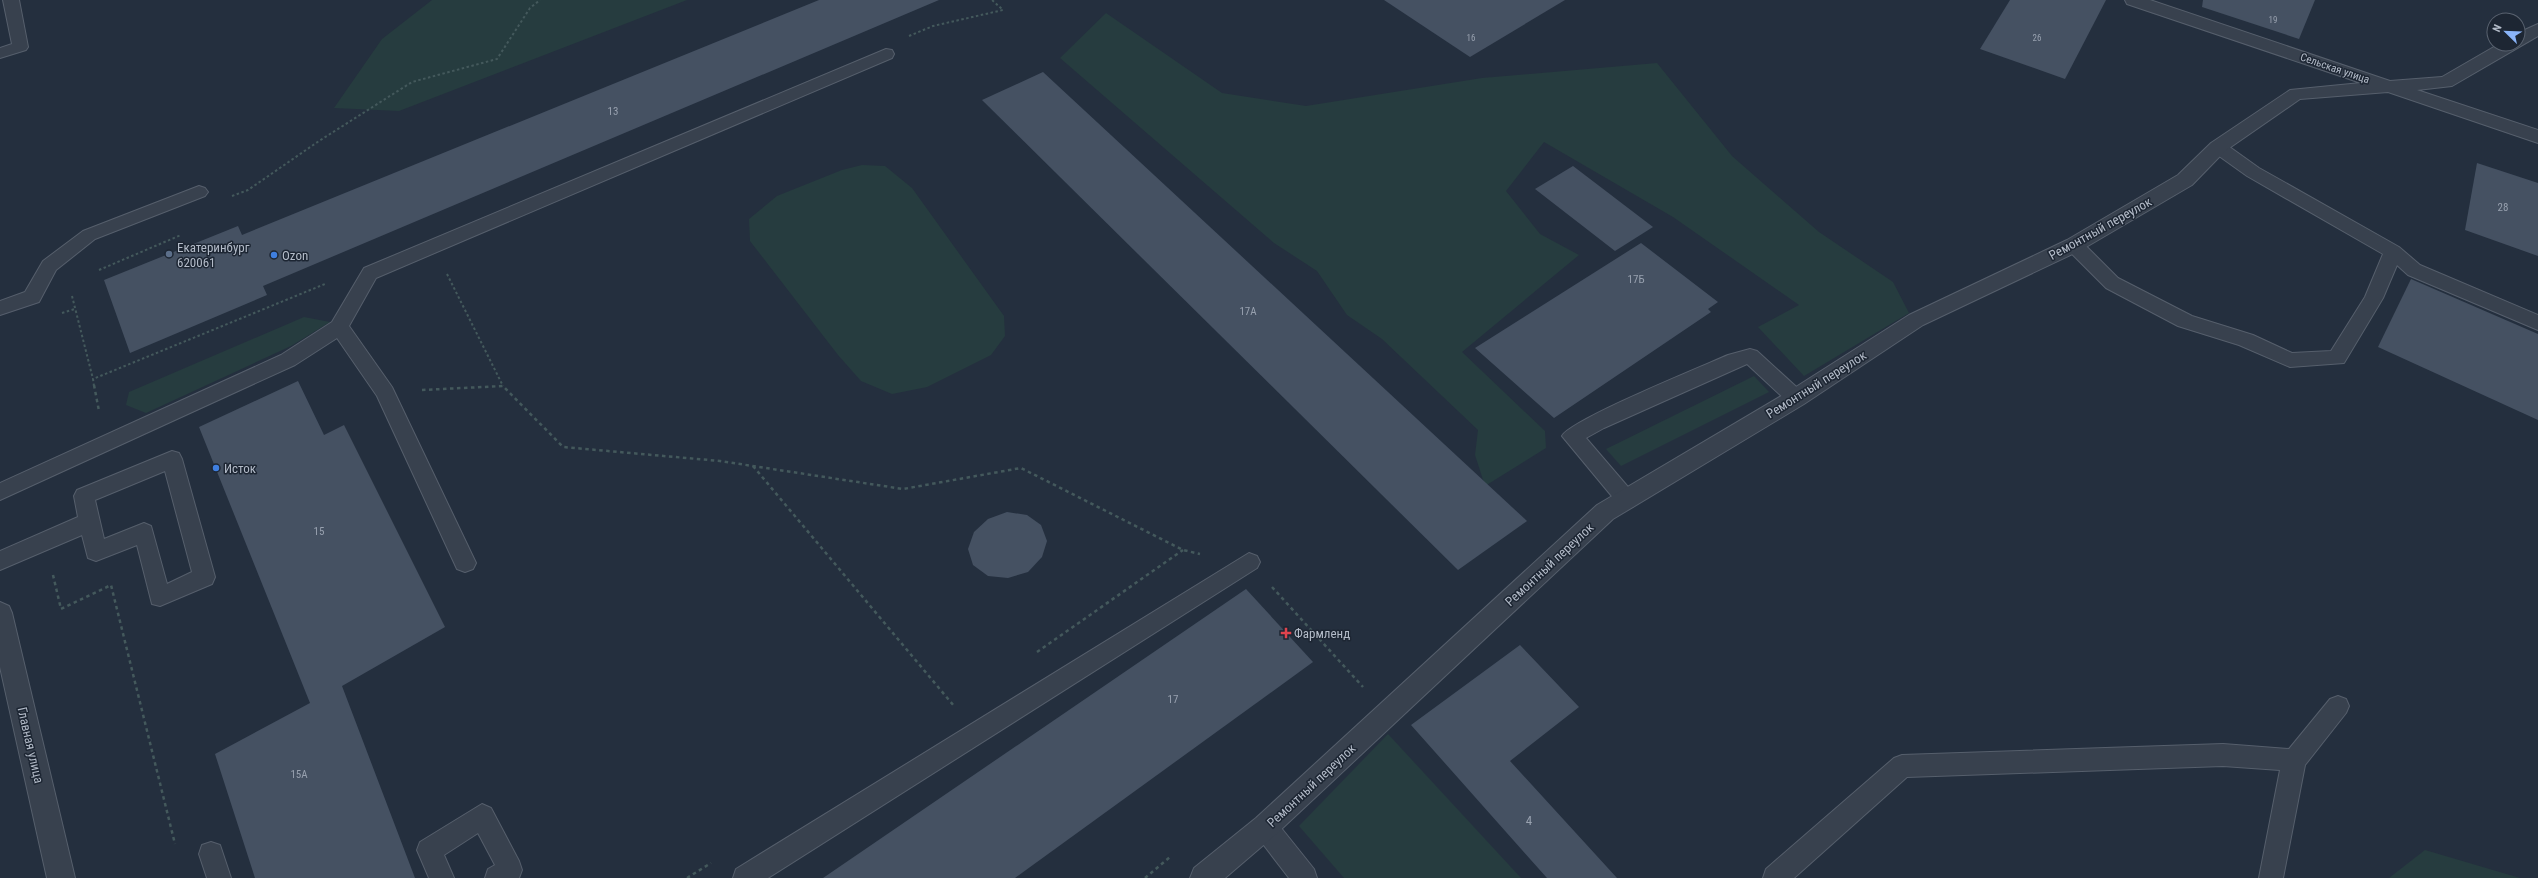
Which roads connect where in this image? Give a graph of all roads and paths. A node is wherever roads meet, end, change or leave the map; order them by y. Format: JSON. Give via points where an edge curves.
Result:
{"nodes":[{"id":1,"x":11,"y":0,"type":"edge"},
{"id":2,"x":540,"y":0,"type":"edge"},
{"id":3,"x":992,"y":0,"type":"edge"},
{"id":4,"x":2133,"y":0,"type":"edge"},
{"id":5,"x":933,"y":26,"type":"dead end"},
{"id":6,"x":2538,"y":29,"type":"edge"},
{"id":7,"x":2526,"y":36,"type":"edge"},
{"id":8,"x":2498,"y":52,"type":"edge"},
{"id":9,"x":0,"y":53,"type":"edge"},
{"id":10,"x":886,"y":54,"type":"dead end"},
{"id":11,"x":2391,"y":87,"type":"junction"},
{"id":12,"x":2538,"y":136,"type":"edge"},
{"id":13,"x":2218,"y":147,"type":"junction"},
{"id":14,"x":199,"y":192,"type":"dead end"},
{"id":15,"x":227,"y":198,"type":"dead end"},
{"id":16,"x":182,"y":234,"type":"dead end"},
{"id":17,"x":2074,"y":245,"type":"junction"},
{"id":18,"x":434,"y":247,"type":"junction"},
{"id":19,"x":2393,"y":252,"type":"junction"},
{"id":20,"x":97,"y":271,"type":"dead end"},
{"id":21,"x":70,"y":290,"type":"dead end"},
{"id":22,"x":0,"y":308,"type":"edge"},
{"id":23,"x":2538,"y":323,"type":"edge"},
{"id":24,"x":339,"y":327,"type":"junction"},
{"id":25,"x":93,"y":379,"type":"dead end"},
{"id":26,"x":503,"y":386,"type":"junction"},
{"id":27,"x":385,"y":392,"type":"junction"},
{"id":28,"x":1796,"y":398,"type":"junction"},
{"id":29,"x":753,"y":466,"type":"junction"},
{"id":30,"x":0,"y":492,"type":"edge"},
{"id":31,"x":1627,"y":500,"type":"junction"},
{"id":32,"x":89,"y":522,"type":"junction"},
{"id":33,"x":46,"y":541,"type":"junction"},
{"id":34,"x":1183,"y":550,"type":"junction"},
{"id":35,"x":0,"y":561,"type":"edge"},
{"id":36,"x":1249,"y":562,"type":"junction"},
{"id":37,"x":465,"y":563,"type":"dead end"},
{"id":38,"x":0,"y":613,"type":"edge"},
{"id":39,"x":1034,"y":654,"type":"dead end"},
{"id":40,"x":1368,"y":693,"type":"dead end"},
{"id":41,"x":962,"y":704,"type":"dead end"},
{"id":42,"x":2338,"y":706,"type":"dead end"},
{"id":43,"x":2294,"y":760,"type":"junction"},
{"id":44,"x":1265,"y":827,"type":"junction"},
{"id":45,"x":175,"y":847,"type":"dead end"},
{"id":46,"x":211,"y":854,"type":"dead end"},
{"id":47,"x":61,"y":878,"type":"edge"},
{"id":48,"x":219,"y":878,"type":"edge"},
{"id":49,"x":442,"y":878,"type":"edge"},
{"id":50,"x":497,"y":878,"type":"edge"},
{"id":51,"x":745,"y":878,"type":"edge"},
{"id":52,"x":1204,"y":878,"type":"edge"},
{"id":53,"x":1305,"y":878,"type":"edge"},
{"id":54,"x":1775,"y":878,"type":"edge"},
{"id":55,"x":2271,"y":878,"type":"edge"}],
"edges":[{"from":1,"to":9,"type":"lane","via":[[20,47]]},
{"from":2,"to":15,"type":"path","via":[[530,8],[497,59],[412,82],[319,140],[248,190]]},
{"from":3,"to":5,"type":"path","via":[[1003,10]]},
{"from":4,"to":11,"type":"street","name":"Сельская улица"},
{"from":6,"to":7,"type":"street"},
{"from":8,"to":11,"type":"street","name":"Ремонтный переулок","via":[[2446,82]]},
{"from":10,"to":18,"type":"lane"},
{"from":11,"to":12,"type":"street","name":"Сельская улица"},
{"from":11,"to":13,"type":"street","name":"Ремонтный переулок","via":[[2296,94]]},
{"from":13,"to":17,"type":"street","name":"Ремонтный переулок","via":[[2185,180]]},
{"from":13,"to":19,"type":"lane","via":[[2254,172]]},
{"from":14,"to":22,"type":"lane","via":[[89,235],[49,266],[32,297]]},
{"from":16,"to":20,"type":"path"},
{"from":17,"to":19,"type":"lane","via":[[2112,283],[2185,321],[2246,340],[2290,360],[2337,358],[2374,298]]},
{"from":17,"to":28,"type":"street","name":"Ремонтный переулок","via":[[1916,320]]},
{"from":18,"to":24,"type":"lane","via":[[370,273]]},
{"from":18,"to":26,"type":"path"},
{"from":19,"to":23,"type":"lane","via":[[2414,270]]},
{"from":21,"to":25,"type":"path"},
{"from":24,"to":27,"type":"lane"},
{"from":24,"to":30,"type":"lane","via":[[288,360]]},
{"from":26,"to":27,"type":"path"},
{"from":26,"to":29,"type":"path","via":[[562,448]]},
{"from":27,"to":37,"type":"lane"},
{"from":28,"to":31,"type":"street","name":"Ремонтный переулок"},
{"from":28,"to":31,"type":"lane","via":[[1750,356],[1728,363],[1597,422],[1572,436]]},
{"from":29,"to":34,"type":"path","via":[[902,489],[1021,468]]},
{"from":29,"to":41,"type":"path","via":[[956,708]]},
{"from":31,"to":44,"type":"street","name":"Ремонтный переулок","via":[[1606,512]]},
{"from":32,"to":32,"type":"lane","via":[[96,552],[144,532],[160,598],[204,577],[172,458],[84,496]]},
{"from":32,"to":33,"type":"lane"},
{"from":33,"to":35,"type":"lane"},
{"from":33,"to":45,"type":"path","via":[[61,609],[111,586]]},
{"from":34,"to":36,"type":"path"},
{"from":34,"to":39,"type":"path"},
{"from":36,"to":40,"type":"path","via":[[1329,647]]},
{"from":36,"to":51,"type":"lane"},
{"from":38,"to":47,"type":"street","name":"Главная улица"},
{"from":42,"to":43,"type":"lane"},
{"from":43,"to":54,"type":"lane","via":[[2223,755],[1902,766]]},
{"from":43,"to":55,"type":"lane"},
{"from":44,"to":52,"type":"street","name":"Ремонтный переулок"},
{"from":44,"to":53,"type":"lane"},
{"from":46,"to":48,"type":"lane"},
{"from":49,"to":50,"type":"lane","via":[[429,850],[482,816],[510,870]]}]}
